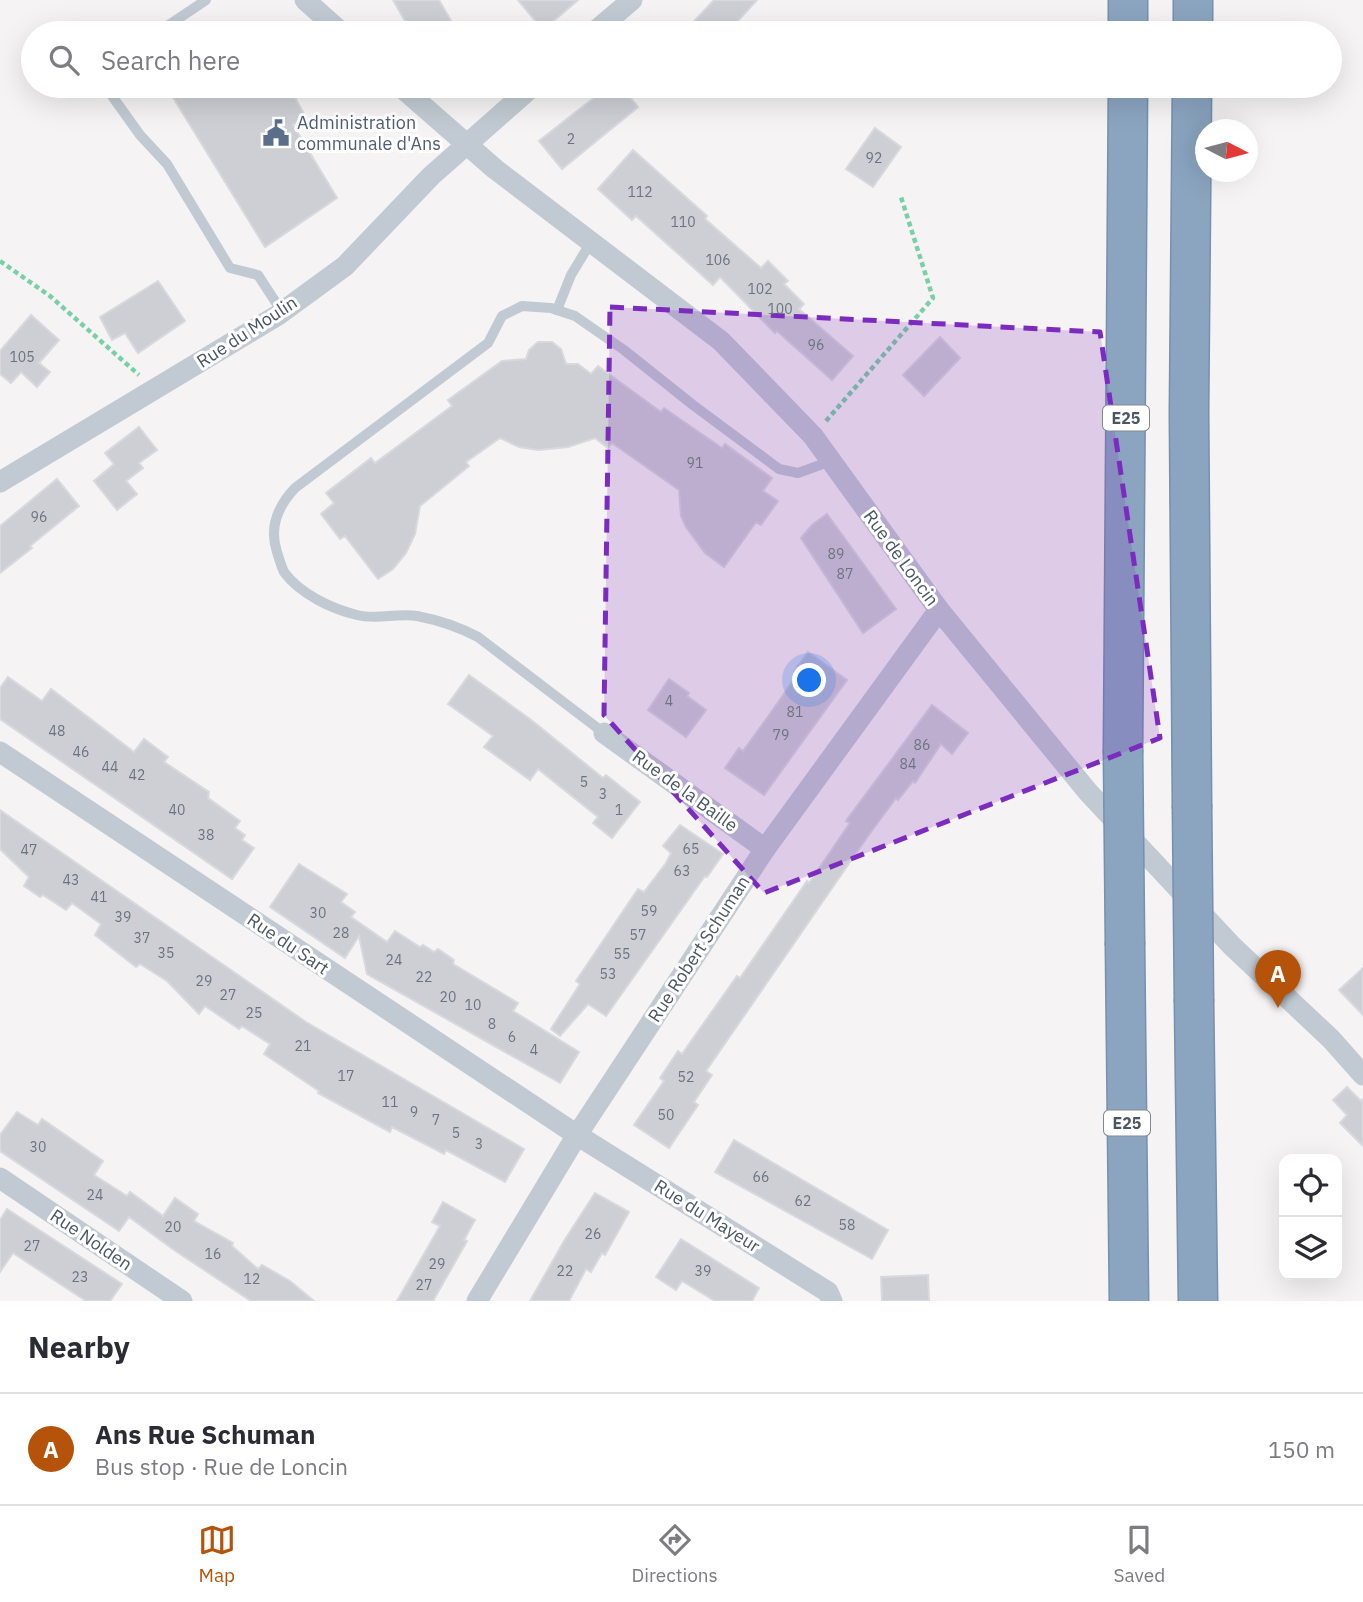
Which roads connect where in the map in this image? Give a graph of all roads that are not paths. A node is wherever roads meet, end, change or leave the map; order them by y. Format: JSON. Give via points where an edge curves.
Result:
{"nodes":[{"id":1,"x":206,"y":0,"type":"edge"},
{"id":2,"x":305,"y":0,"type":"edge"},
{"id":3,"x":632,"y":0,"type":"edge"},
{"id":4,"x":1128,"y":0,"type":"edge"},
{"id":5,"x":1193,"y":0,"type":"edge"},
{"id":6,"x":175,"y":21,"type":"edge"},
{"id":7,"x":329,"y":21,"type":"edge"},
{"id":8,"x":607,"y":21,"type":"edge"},
{"id":9,"x":1128,"y":21,"type":"edge"},
{"id":10,"x":1193,"y":21,"type":"edge"},
{"id":11,"x":114,"y":98,"type":"edge"},
{"id":12,"x":414,"y":98,"type":"edge"},
{"id":13,"x":519,"y":98,"type":"edge"},
{"id":14,"x":1128,"y":98,"type":"edge"},
{"id":15,"x":1192,"y":98,"type":"edge"},
{"id":16,"x":466,"y":144,"type":"junction"},
{"id":17,"x":591,"y":242,"type":"junction"},
{"id":18,"x":557,"y":310,"type":"junction"},
{"id":19,"x":282,"y":312,"type":"junction"},
{"id":20,"x":831,"y":461,"type":"junction"},
{"id":21,"x":0,"y":482,"type":"edge"},
{"id":22,"x":939,"y":610,"type":"junction"},
{"id":23,"x":604,"y":733,"type":"joint"},
{"id":24,"x":0,"y":752,"type":"edge"},
{"id":25,"x":765,"y":849,"type":"junction"},
{"id":26,"x":1363,"y":1075,"type":"edge"},
{"id":27,"x":577,"y":1135,"type":"junction"},
{"id":28,"x":0,"y":1178,"type":"edge"},
{"id":29,"x":182,"y":1301,"type":"edge"},
{"id":30,"x":477,"y":1301,"type":"edge"},
{"id":31,"x":832,"y":1301,"type":"edge"},
{"id":32,"x":1129,"y":1301,"type":"edge"},
{"id":33,"x":1198,"y":1301,"type":"edge"}],
"edges":[{"from":1,"to":6,"type":"lane"},
{"from":2,"to":7,"type":"street"},
{"from":3,"to":8,"type":"street"},
{"from":4,"to":9,"type":"highway"},
{"from":5,"to":10,"type":"highway"},
{"from":11,"to":19,"type":"lane","via":[[167,164],[230,268],[258,275]]},
{"from":12,"to":16,"type":"street","name":"Rue de Loncin"},
{"from":13,"to":16,"type":"street","name":"Rue du Moulin"},
{"from":14,"to":32,"type":"highway","number":"E25","bridge":true,"via":[[1123,750]]},
{"from":15,"to":33,"type":"highway","bridge":true,"via":[[1189,426]]},
{"from":16,"to":17,"type":"street","name":"Rue de Loncin"},
{"from":16,"to":19,"type":"street","name":"Rue du Moulin","via":[[345,266]]},
{"from":17,"to":18,"type":"lane"},
{"from":17,"to":20,"type":"street","name":"Rue de Loncin","via":[[721,341],[813,436]]},
{"from":18,"to":20,"type":"lane","via":[[575,316],[624,350],[779,469],[798,473]]},
{"from":18,"to":23,"type":"lane","via":[[522,306],[502,316],[488,343],[295,488],[283,501],[273,539],[283,570],[316,599],[358,616],[414,616],[460,627]]},
{"from":19,"to":21,"type":"street","name":"Rue du Moulin"},
{"from":20,"to":22,"type":"street","name":"Rue de Loncin"},
{"from":22,"to":25,"type":"street","name":"Rue Robert Schuman"},
{"from":22,"to":26,"type":"street","name":"Rue de Loncin","via":[[1088,792],[1232,946]]},
{"from":23,"to":25,"type":"street","name":"Rue de la Baille"},
{"from":24,"to":27,"type":"street","name":"Rue du Sart"},
{"from":25,"to":27,"type":"street","name":"Rue Robert Schuman"},
{"from":27,"to":30,"type":"street","name":"Rue Robert Schuman"},
{"from":27,"to":31,"type":"street","name":"Rue du Mayeur","via":[[828,1292]]},
{"from":28,"to":29,"type":"street","name":"Rue Nolden"}]}
